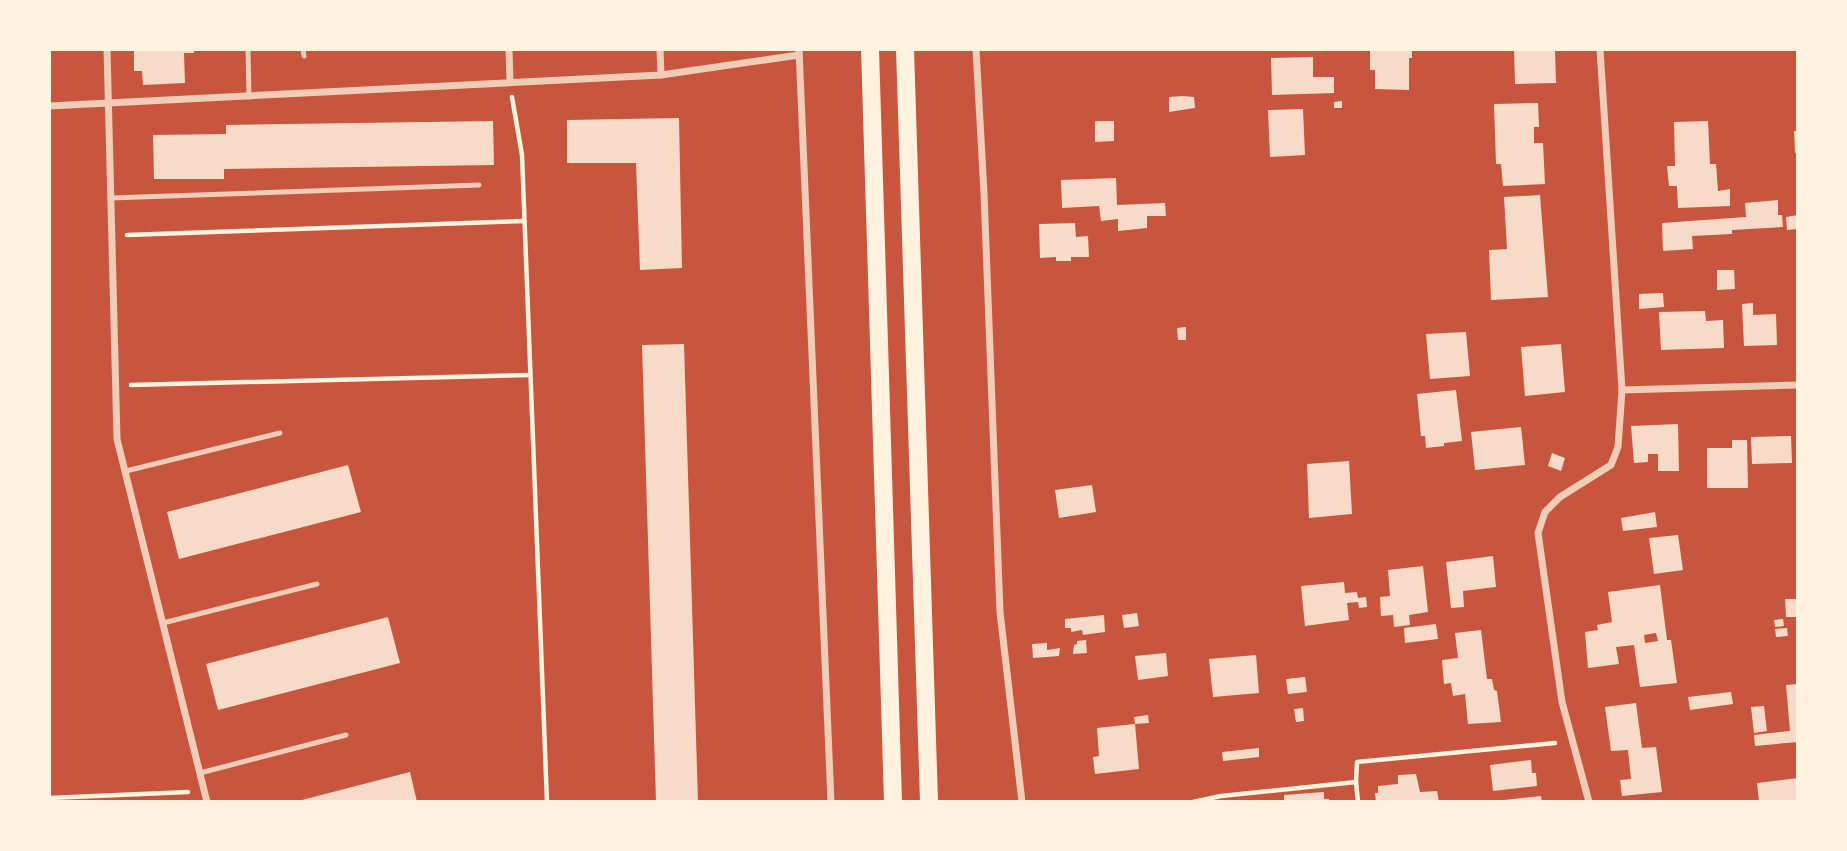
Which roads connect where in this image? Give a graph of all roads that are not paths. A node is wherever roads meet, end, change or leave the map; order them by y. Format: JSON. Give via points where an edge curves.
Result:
{"nodes":[{"id":1,"x":107,"y":49,"type":"edge"},
{"id":2,"x":248,"y":49,"type":"edge"},
{"id":3,"x":509,"y":49,"type":"edge"},
{"id":4,"x":660,"y":49,"type":"edge"},
{"id":5,"x":870,"y":49,"type":"edge"},
{"id":6,"x":905,"y":49,"type":"edge"},
{"id":7,"x":976,"y":49,"type":"edge"},
{"id":8,"x":1600,"y":49,"type":"edge"},
{"id":9,"x":799,"y":52,"type":"edge"},
{"id":10,"x":661,"y":75,"type":"junction"},
{"id":11,"x":510,"y":82,"type":"junction"},
{"id":12,"x":249,"y":97,"type":"junction"},
{"id":13,"x":109,"y":104,"type":"junction"},
{"id":14,"x":49,"y":106,"type":"edge"},
{"id":15,"x":479,"y":185,"type":"dead end"},
{"id":16,"x":111,"y":198,"type":"junction"},
{"id":17,"x":1798,"y":385,"type":"edge"},
{"id":18,"x":1622,"y":390,"type":"junction"},
{"id":19,"x":280,"y":433,"type":"dead end"},
{"id":20,"x":126,"y":471,"type":"junction"},
{"id":21,"x":317,"y":584,"type":"dead end"},
{"id":22,"x":163,"y":623,"type":"junction"},
{"id":23,"x":346,"y":735,"type":"dead end"},
{"id":24,"x":200,"y":773,"type":"junction"},
{"id":25,"x":207,"y":802,"type":"edge"},
{"id":26,"x":831,"y":802,"type":"edge"},
{"id":27,"x":893,"y":802,"type":"edge"},
{"id":28,"x":929,"y":802,"type":"edge"},
{"id":29,"x":1022,"y":802,"type":"edge"},
{"id":30,"x":1589,"y":802,"type":"edge"}],
"edges":[{"from":1,"to":13,"type":"street"},
{"from":2,"to":12,"type":"lane"},
{"from":3,"to":11,"type":"street"},
{"from":4,"to":10,"type":"street"},
{"from":5,"to":27,"type":"main road"},
{"from":6,"to":28,"type":"main road"},
{"from":7,"to":29,"type":"street","via":[[1000,612]]},
{"from":8,"to":18,"type":"street"},
{"from":9,"to":10,"type":"street"},
{"from":9,"to":26,"type":"street"},
{"from":10,"to":11,"type":"street"},
{"from":11,"to":12,"type":"street"},
{"from":12,"to":13,"type":"street"},
{"from":13,"to":14,"type":"street"},
{"from":13,"to":16,"type":"street"},
{"from":15,"to":16,"type":"lane"},
{"from":16,"to":20,"type":"street","via":[[117,439]]},
{"from":17,"to":18,"type":"street"},
{"from":18,"to":30,"type":"street","via":[[1618,447],[1611,465],[1560,497],[1545,512],[1538,533],[1562,702]]},
{"from":19,"to":20,"type":"lane"},
{"from":20,"to":22,"type":"street"},
{"from":21,"to":22,"type":"lane"},
{"from":22,"to":24,"type":"street"},
{"from":23,"to":24,"type":"lane"},
{"from":24,"to":25,"type":"street"}]}
